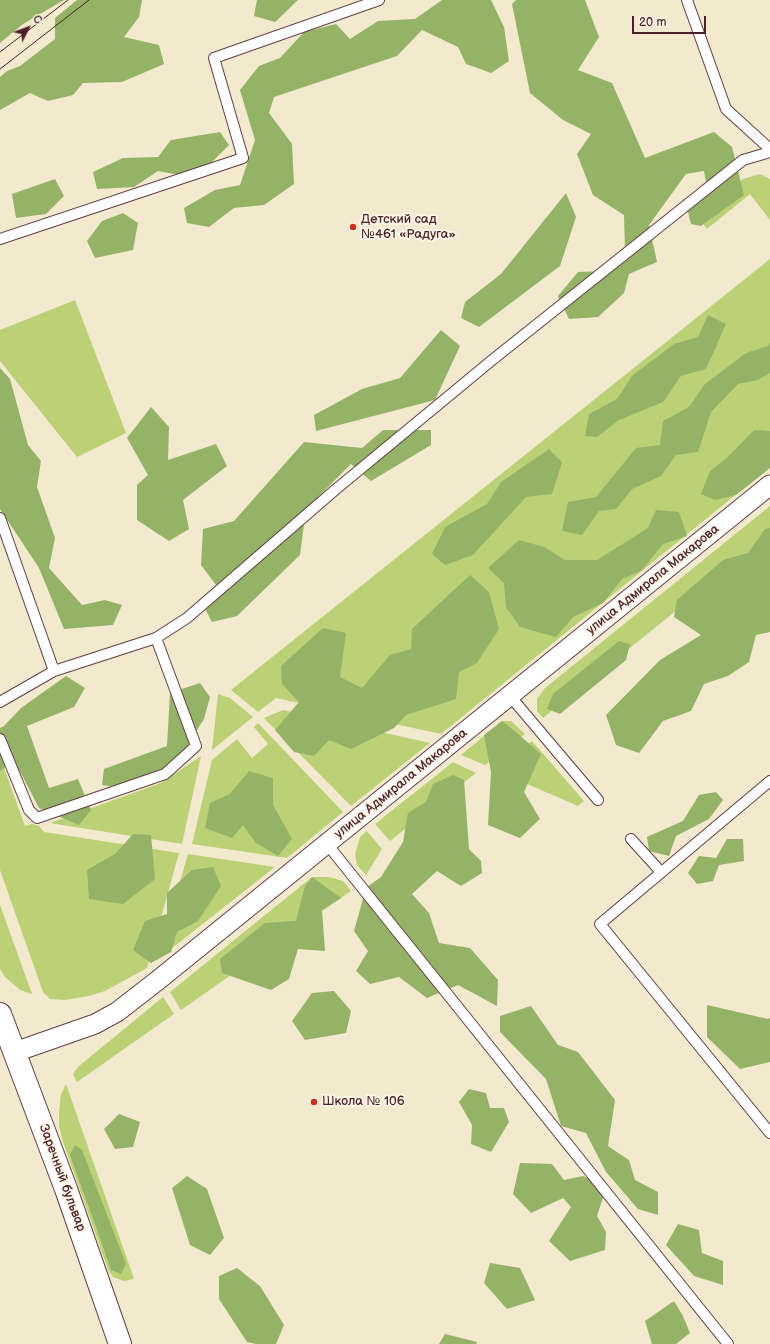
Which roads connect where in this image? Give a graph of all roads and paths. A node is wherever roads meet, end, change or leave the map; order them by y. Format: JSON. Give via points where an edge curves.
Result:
{"nodes":[{"id":1,"x":379,"y":0,"type":"edge"},
{"id":2,"x":687,"y":0,"type":"edge"},
{"id":3,"x":770,"y":149,"type":"edge"},
{"id":4,"x":770,"y":152,"type":"edge"},
{"id":5,"x":0,"y":239,"type":"edge"},
{"id":6,"x":770,"y":485,"type":"edge"},
{"id":7,"x":0,"y":518,"type":"edge"},
{"id":8,"x":156,"y":638,"type":"junction"},
{"id":9,"x":54,"y":671,"type":"junction"},
{"id":10,"x":510,"y":696,"type":"junction"},
{"id":11,"x":0,"y":702,"type":"edge"},
{"id":12,"x":0,"y":739,"type":"edge"},
{"id":13,"x":770,"y":782,"type":"edge"},
{"id":14,"x":598,"y":800,"type":"dead end"},
{"id":15,"x":631,"y":839,"type":"dead end"},
{"id":16,"x":327,"y":844,"type":"junction"},
{"id":17,"x":661,"y":872,"type":"junction"},
{"id":18,"x":0,"y":1014,"type":"edge"},
{"id":19,"x":15,"y":1052,"type":"junction"},
{"id":20,"x":770,"y":1133,"type":"edge"},
{"id":21,"x":120,"y":1344,"type":"edge"},
{"id":22,"x":728,"y":1344,"type":"edge"}],
"edges":[{"from":1,"to":5,"type":"lane","via":[[214,58],[243,158]]},
{"from":2,"to":3,"type":"lane","via":[[726,109]]},
{"from":4,"to":8,"type":"lane","via":[[743,160],[467,381],[335,490],[187,618]]},
{"from":6,"to":10,"type":"street","name":"улица Адмирала Макарова"},
{"from":7,"to":9,"type":"lane"},
{"from":8,"to":9,"type":"lane"},
{"from":8,"to":12,"type":"lane","via":[[196,746],[165,774],[37,818],[29,810]]},
{"from":9,"to":11,"type":"lane"},
{"from":10,"to":14,"type":"lane"},
{"from":10,"to":16,"type":"street","name":"улица Адмирала Макарова"},
{"from":13,"to":17,"type":"lane"},
{"from":15,"to":17,"type":"lane"},
{"from":16,"to":19,"type":"street","name":"улица Адмирала Макарова","via":[[117,1012],[95,1024]]},
{"from":16,"to":22,"type":"lane"},
{"from":17,"to":20,"type":"lane","via":[[600,924]]},
{"from":18,"to":19,"type":"street","name":"Заречный бульвар"},
{"from":19,"to":21,"type":"street","name":"Заречный бульвар"}]}
